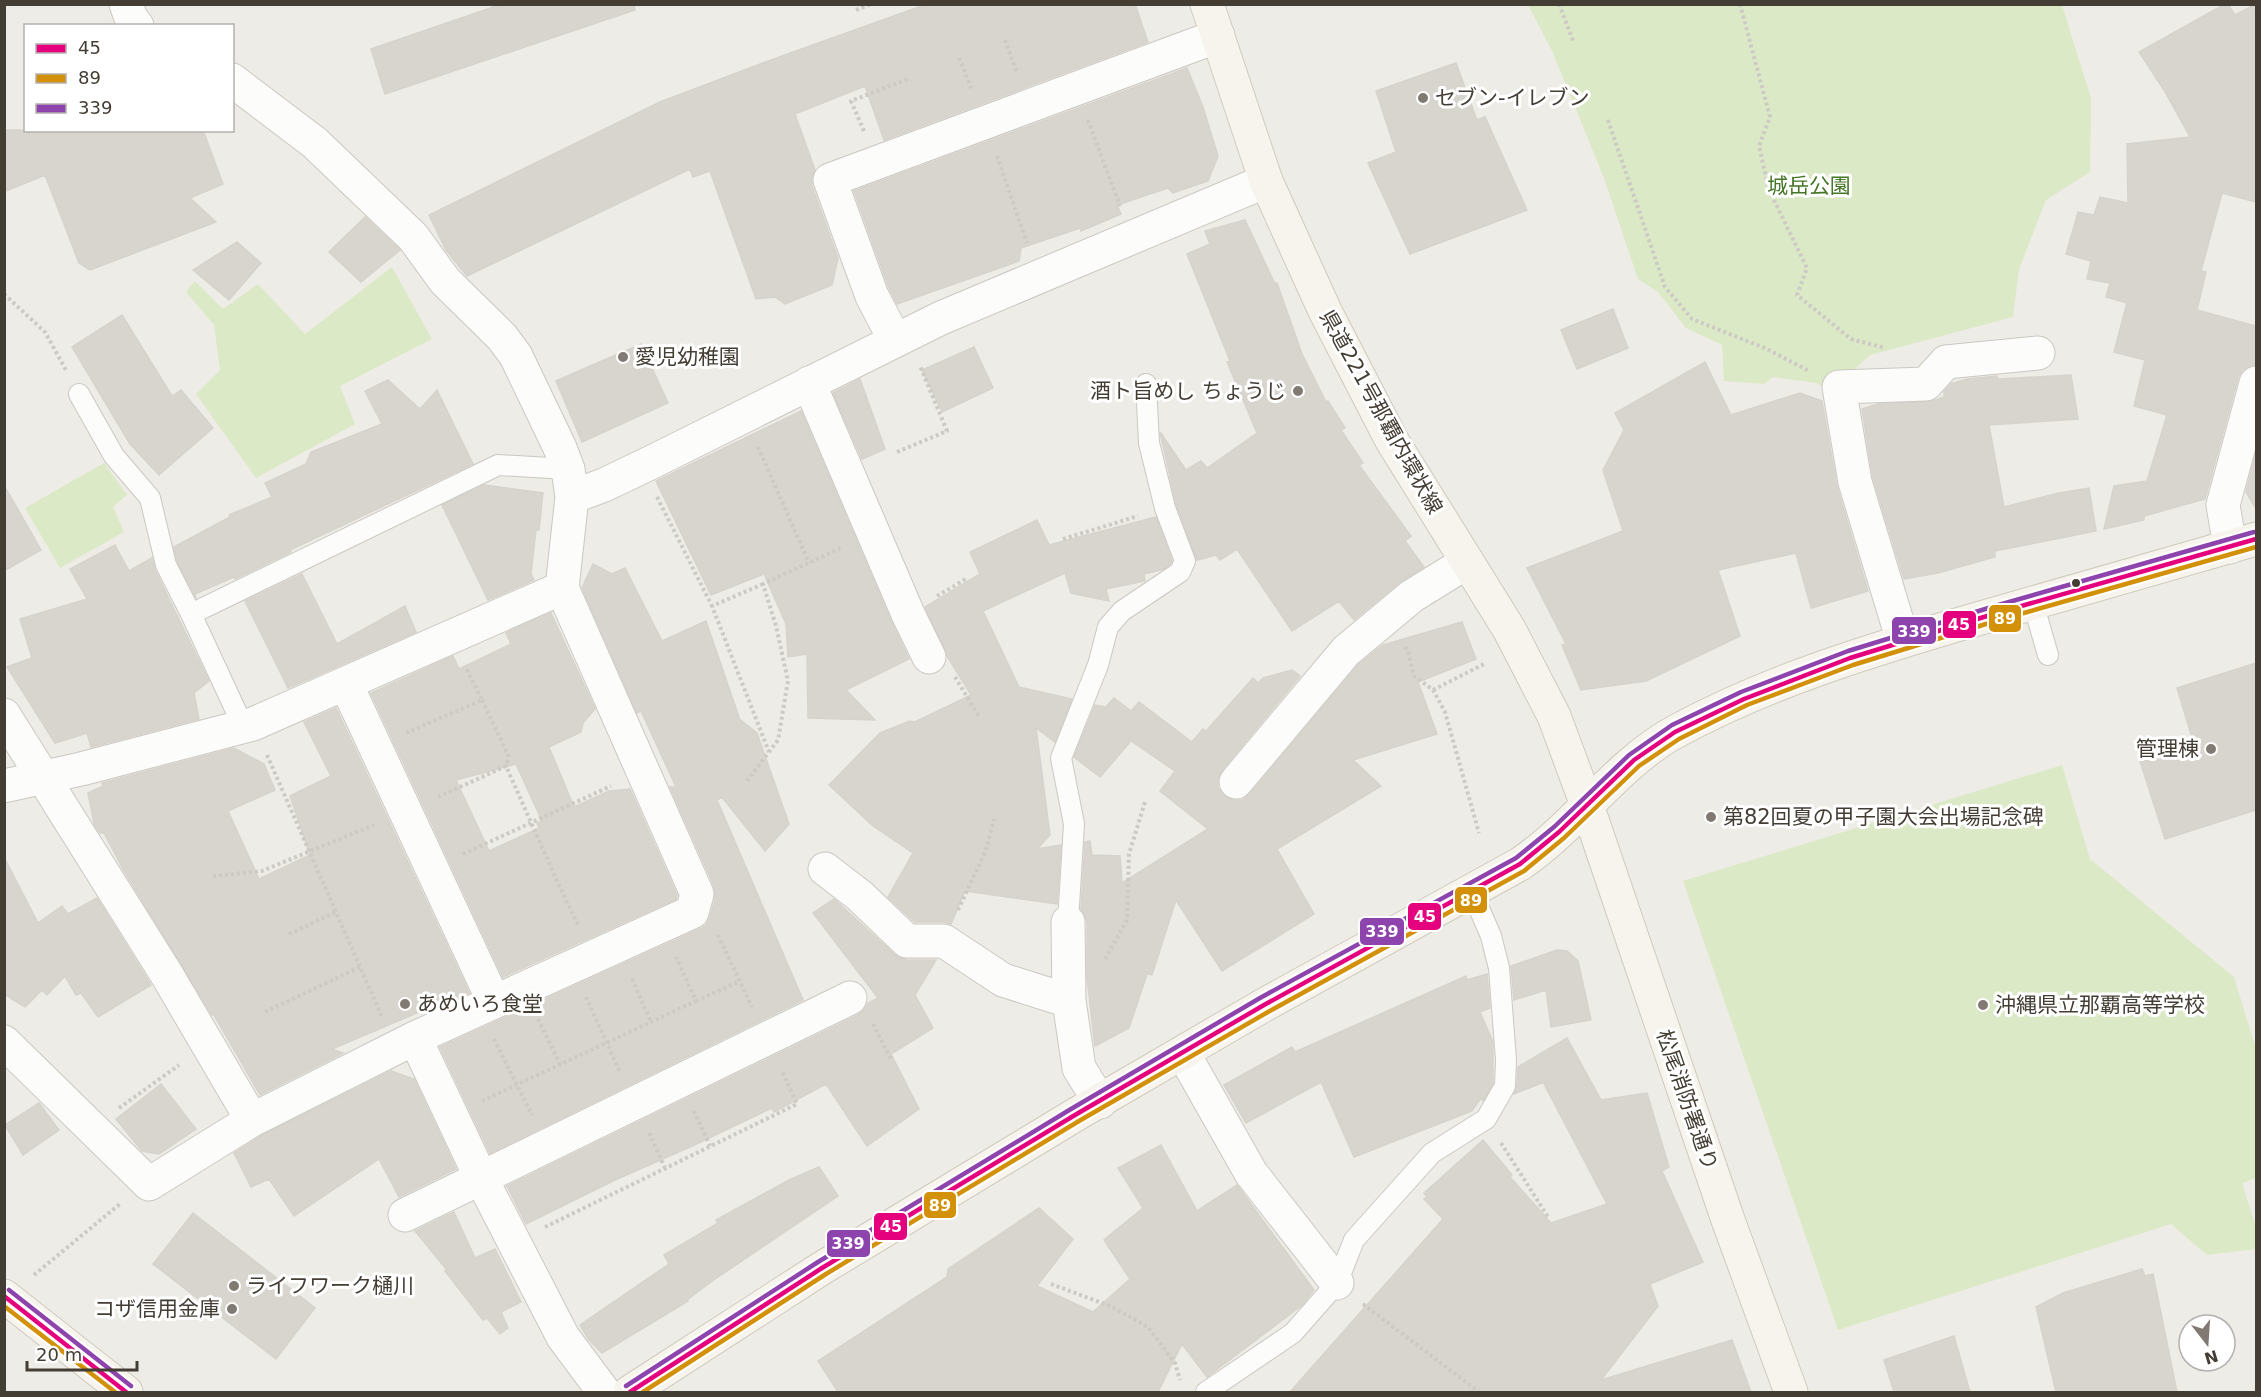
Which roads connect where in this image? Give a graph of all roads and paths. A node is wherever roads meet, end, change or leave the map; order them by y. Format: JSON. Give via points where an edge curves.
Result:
{"nodes":[{"id":1,"x":126,"y":4,"type":"edge"},
{"id":2,"x":870,"y":4,"type":"edge"},
{"id":3,"x":1207,"y":4,"type":"edge"},
{"id":4,"x":1559,"y":4,"type":"edge"},
{"id":5,"x":1740,"y":4,"type":"edge"},
{"id":6,"x":856,"y":10,"type":"dead end"},
{"id":7,"x":136,"y":24,"type":"edge"},
{"id":8,"x":1218,"y":36,"type":"junction"},
{"id":9,"x":1574,"y":43,"type":"dead end"},
{"id":10,"x":959,"y":58,"type":"dead end"},
{"id":11,"x":908,"y":79,"type":"dead end"},
{"id":12,"x":234,"y":82,"type":"edge"},
{"id":13,"x":1076,"y":88,"type":"junction"},
{"id":14,"x":1608,"y":120,"type":"dead end"},
{"id":15,"x":984,"y":122,"type":"junction"},
{"id":16,"x":877,"y":162,"type":"junction"},
{"id":17,"x":1266,"y":182,"type":"junction"},
{"id":18,"x":1131,"y":238,"type":"junction"},
{"id":19,"x":1038,"y":278,"type":"junction"},
{"id":20,"x":4,"y":294,"type":"edge"},
{"id":21,"x":901,"y":338,"type":"junction"},
{"id":22,"x":1891,"y":350,"type":"dead end"},
{"id":23,"x":2038,"y":353,"type":"dead end"},
{"id":24,"x":809,"y":383,"type":"junction"},
{"id":25,"x":2256,"y":383,"type":"edge"},
{"id":26,"x":1146,"y":384,"type":"dead end"},
{"id":27,"x":1839,"y":387,"type":"junction"},
{"id":28,"x":79,"y":394,"type":"joint"},
{"id":29,"x":744,"y":416,"type":"junction"},
{"id":30,"x":897,"y":452,"type":"dead end"},
{"id":31,"x":642,"y":467,"type":"junction"},
{"id":32,"x":570,"y":483,"type":"junction"},
{"id":33,"x":1165,"y":508,"type":"junction"},
{"id":34,"x":873,"y":532,"type":"junction"},
{"id":35,"x":1063,"y":539,"type":"dead end"},
{"id":36,"x":2243,"y":543,"type":"edge"},
{"id":37,"x":1467,"y":562,"type":"junction"},
{"id":38,"x":809,"y":563,"type":"junction"},
{"id":39,"x":763,"y":584,"type":"junction"},
{"id":40,"x":562,"y":588,"type":"junction"},
{"id":41,"x":2033,"y":603,"type":"junction"},
{"id":42,"x":712,"y":606,"type":"junction"},
{"id":43,"x":191,"y":614,"type":"junction"},
{"id":44,"x":452,"y":637,"type":"junction"},
{"id":45,"x":1903,"y":641,"type":"junction"},
{"id":46,"x":1402,"y":644,"type":"dead end"},
{"id":47,"x":2048,"y":655,"type":"dead end"},
{"id":48,"x":929,"y":657,"type":"joint"},
{"id":49,"x":1486,"y":663,"type":"dead end"},
{"id":50,"x":346,"y":684,"type":"junction"},
{"id":51,"x":1433,"y":690,"type":"junction"},
{"id":52,"x":482,"y":700,"type":"junction"},
{"id":53,"x":4,"y":715,"type":"edge"},
{"id":54,"x":980,"y":718,"type":"dead end"},
{"id":55,"x":248,"y":725,"type":"junction"},
{"id":56,"x":375,"y":747,"type":"junction"},
{"id":57,"x":769,"y":752,"type":"junction"},
{"id":58,"x":506,"y":766,"type":"dead end"},
{"id":59,"x":643,"y":772,"type":"junction"},
{"id":60,"x":44,"y":777,"type":"junction"},
{"id":61,"x":747,"y":781,"type":"dead end"},
{"id":62,"x":1236,"y":782,"type":"dead end"},
{"id":63,"x":4,"y":786,"type":"edge"},
{"id":64,"x":1145,"y":802,"type":"dead end"},
{"id":65,"x":1587,"y":806,"type":"junction"},
{"id":66,"x":994,"y":819,"type":"dead end"},
{"id":67,"x":1479,"y":834,"type":"dead end"},
{"id":68,"x":825,"y":868,"type":"dead end"},
{"id":69,"x":433,"y":869,"type":"junction"},
{"id":70,"x":1471,"y":890,"type":"junction"},
{"id":71,"x":336,"y":912,"type":"junction"},
{"id":72,"x":1068,"y":922,"type":"joint"},
{"id":73,"x":662,"y":926,"type":"junction"},
{"id":74,"x":289,"y":934,"type":"dead end"},
{"id":75,"x":944,"y":941,"type":"junction"},
{"id":76,"x":617,"y":946,"type":"junction"},
{"id":77,"x":1069,"y":966,"type":"junction"},
{"id":78,"x":360,"y":967,"type":"junction"},
{"id":79,"x":572,"y":967,"type":"junction"},
{"id":80,"x":740,"y":981,"type":"dead end"},
{"id":81,"x":524,"y":989,"type":"junction"},
{"id":82,"x":850,"y":998,"type":"dead end"},
{"id":83,"x":696,"y":1000,"type":"junction"},
{"id":84,"x":1069,"y":1001,"type":"junction"},
{"id":85,"x":487,"y":1006,"type":"junction"},
{"id":86,"x":188,"y":1009,"type":"junction"},
{"id":87,"x":265,"y":1012,"type":"dead end"},
{"id":88,"x":651,"y":1022,"type":"junction"},
{"id":89,"x":4,"y":1042,"type":"edge"},
{"id":90,"x":405,"y":1043,"type":"junction"},
{"id":91,"x":1183,"y":1053,"type":"junction"},
{"id":92,"x":560,"y":1064,"type":"junction"},
{"id":93,"x":1100,"y":1102,"type":"junction"},
{"id":94,"x":634,"y":1103,"type":"junction"},
{"id":95,"x":452,"y":1115,"type":"junction"},
{"id":96,"x":1486,"y":1119,"type":"junction"},
{"id":97,"x":252,"y":1120,"type":"junction"},
{"id":98,"x":91,"y":1127,"type":"junction"},
{"id":99,"x":548,"y":1146,"type":"junction"},
{"id":100,"x":665,"y":1168,"type":"dead end"},
{"id":101,"x":481,"y":1178,"type":"junction"},
{"id":102,"x":149,"y":1184,"type":"junction"},
{"id":103,"x":405,"y":1215,"type":"dead end"},
{"id":104,"x":1548,"y":1217,"type":"dead end"},
{"id":105,"x":1337,"y":1283,"type":"junction"},
{"id":106,"x":1051,"y":1284,"type":"dead end"},
{"id":107,"x":5,"y":1297,"type":"edge"},
{"id":108,"x":1180,"y":1383,"type":"dead end"},
{"id":109,"x":126,"y":1392,"type":"edge"},
{"id":110,"x":604,"y":1392,"type":"edge"},
{"id":111,"x":630,"y":1392,"type":"edge"},
{"id":112,"x":1206,"y":1392,"type":"edge"},
{"id":113,"x":1479,"y":1392,"type":"edge"},
{"id":114,"x":1791,"y":1392,"type":"edge"}],
"edges":[{"from":1,"to":7,"type":"street"},
{"from":2,"to":6,"type":"path"},
{"from":3,"to":8,"type":"main road","name":"県道221号那覇内環状線"},
{"from":4,"to":9,"type":"path"},
{"from":5,"to":22,"type":"path","via":[[1770,117],[1759,146],[1769,190],[1807,268],[1797,295],[1851,339]]},
{"from":8,"to":13,"type":"street"},
{"from":8,"to":17,"type":"main road","name":"県道221号那覇内環状線"},
{"from":10,"to":15,"type":"path"},
{"from":11,"to":16,"type":"path","via":[[851,101]]},
{"from":12,"to":32,"type":"street","via":[[315,144],[413,237],[445,281],[502,337],[532,386]]},
{"from":13,"to":15,"type":"street"},
{"from":13,"to":18,"type":"path"},
{"from":14,"to":27,"type":"path","via":[[1665,287],[1692,319],[1767,349]]},
{"from":15,"to":16,"type":"street"},
{"from":15,"to":19,"type":"path"},
{"from":16,"to":21,"type":"street","via":[[830,180],[872,296]]},
{"from":17,"to":18,"type":"street"},
{"from":17,"to":37,"type":"main road","name":"県道221号那覇内環状線","via":[[1311,284],[1391,439]]},
{"from":18,"to":19,"type":"street"},
{"from":19,"to":21,"type":"street"},
{"from":20,"to":28,"type":"path","via":[[45,332]]},
{"from":21,"to":24,"type":"street"},
{"from":21,"to":30,"type":"path","via":[[947,430]]},
{"from":23,"to":27,"type":"street","via":[[1946,362],[1926,384]]},
{"from":24,"to":29,"type":"street"},
{"from":24,"to":34,"type":"street"},
{"from":25,"to":36,"type":"street","via":[[2223,505]]},
{"from":26,"to":33,"type":"lane","via":[[1149,444]]},
{"from":27,"to":45,"type":"street","via":[[1855,482]]},
{"from":28,"to":43,"type":"lane","via":[[114,456],[150,498],[166,565]]},
{"from":29,"to":31,"type":"street"},
{"from":29,"to":38,"type":"path"},
{"from":31,"to":32,"type":"street","via":[[604,485]]},
{"from":31,"to":42,"type":"path"},
{"from":32,"to":40,"type":"street"},
{"from":32,"to":43,"type":"lane","via":[[498,465]]},
{"from":33,"to":35,"type":"path"},
{"from":33,"to":72,"type":"lane","via":[[1185,561],[1180,572],[1122,611],[1108,627],[1098,665],[1061,758],[1074,824]]},
{"from":34,"to":38,"type":"path"},
{"from":34,"to":48,"type":"street"},
{"from":36,"to":41,"type":"main road"},
{"from":37,"to":62,"type":"street","via":[[1412,596],[1346,651]]},
{"from":37,"to":65,"type":"main road","name":"県道221号那覇内環状線","via":[[1541,688]]},
{"from":38,"to":39,"type":"path"},
{"from":39,"to":42,"type":"path"},
{"from":39,"to":57,"type":"path","via":[[788,681],[778,740]]},
{"from":40,"to":44,"type":"street"},
{"from":40,"to":59,"type":"street"},
{"from":41,"to":45,"type":"main road"},
{"from":41,"to":47,"type":"lane"},
{"from":42,"to":57,"type":"path"},
{"from":43,"to":55,"type":"lane"},
{"from":44,"to":50,"type":"street"},
{"from":44,"to":52,"type":"path"},
{"from":45,"to":65,"type":"main road","via":[[1797,676],[1674,732]]},
{"from":46,"to":51,"type":"path","via":[[1408,651],[1414,676]]},
{"from":48,"to":54,"type":"path","via":[[942,656]]},
{"from":49,"to":51,"type":"path"},
{"from":50,"to":55,"type":"street"},
{"from":50,"to":56,"type":"street"},
{"from":51,"to":67,"type":"path","via":[[1445,712]]},
{"from":52,"to":56,"type":"path"},
{"from":52,"to":58,"type":"path","via":[[509,757]]},
{"from":53,"to":60,"type":"street"},
{"from":55,"to":60,"type":"street"},
{"from":55,"to":71,"type":"path"},
{"from":56,"to":69,"type":"street"},
{"from":57,"to":61,"type":"path"},
{"from":59,"to":69,"type":"path"},
{"from":59,"to":73,"type":"street","via":[[697,894],[692,912]]},
{"from":60,"to":63,"type":"street"},
{"from":60,"to":86,"type":"street"},
{"from":64,"to":77,"type":"path","via":[[1129,854],[1127,920],[1102,964]]},
{"from":65,"to":70,"type":"main road","via":[[1543,849]]},
{"from":65,"to":114,"type":"main road","name":"松尾消防署通り"},
{"from":66,"to":75,"type":"path","via":[[986,850]]},
{"from":68,"to":75,"type":"street","via":[[907,941]]},
{"from":69,"to":85,"type":"street"},
{"from":70,"to":91,"type":"main road"},
{"from":70,"to":96,"type":"lane","via":[[1491,936],[1499,968],[1506,1060],[1505,1086]]},
{"from":71,"to":74,"type":"path"},
{"from":71,"to":78,"type":"path"},
{"from":72,"to":77,"type":"street"},
{"from":73,"to":76,"type":"street"},
{"from":73,"to":83,"type":"path"},
{"from":75,"to":84,"type":"street","via":[[1003,980]]},
{"from":76,"to":79,"type":"street"},
{"from":76,"to":88,"type":"path"},
{"from":77,"to":84,"type":"street"},
{"from":78,"to":87,"type":"path"},
{"from":78,"to":90,"type":"path"},
{"from":79,"to":81,"type":"street"},
{"from":79,"to":94,"type":"path"},
{"from":80,"to":83,"type":"path"},
{"from":81,"to":85,"type":"street"},
{"from":81,"to":92,"type":"path"},
{"from":82,"to":94,"type":"street"},
{"from":83,"to":88,"type":"path"},
{"from":84,"to":93,"type":"street","via":[[1079,1068]]},
{"from":85,"to":90,"type":"street"},
{"from":85,"to":99,"type":"path"},
{"from":86,"to":97,"type":"street"},
{"from":86,"to":98,"type":"path","via":[[179,1065]]},
{"from":88,"to":92,"type":"path"},
{"from":89,"to":98,"type":"street"},
{"from":90,"to":95,"type":"street"},
{"from":90,"to":97,"type":"street"},
{"from":91,"to":93,"type":"main road"},
{"from":91,"to":105,"type":"street","via":[[1251,1173]]},
{"from":92,"to":95,"type":"path"},
{"from":93,"to":111,"type":"main road","via":[[822,1268]]},
{"from":94,"to":99,"type":"street"},
{"from":94,"to":100,"type":"path"},
{"from":95,"to":101,"type":"street"},
{"from":96,"to":104,"type":"path"},
{"from":96,"to":105,"type":"lane","via":[[1432,1153],[1354,1240]]},
{"from":97,"to":102,"type":"street"},
{"from":98,"to":102,"type":"street"},
{"from":99,"to":101,"type":"street"},
{"from":101,"to":103,"type":"street"},
{"from":101,"to":110,"type":"street","via":[[563,1337]]},
{"from":102,"to":107,"type":"path"},
{"from":105,"to":112,"type":"lane","via":[[1293,1333]]},
{"from":105,"to":113,"type":"path"},
{"from":106,"to":108,"type":"path","via":[[1110,1306],[1148,1327],[1175,1363]]},
{"from":107,"to":109,"type":"main road"}]}
